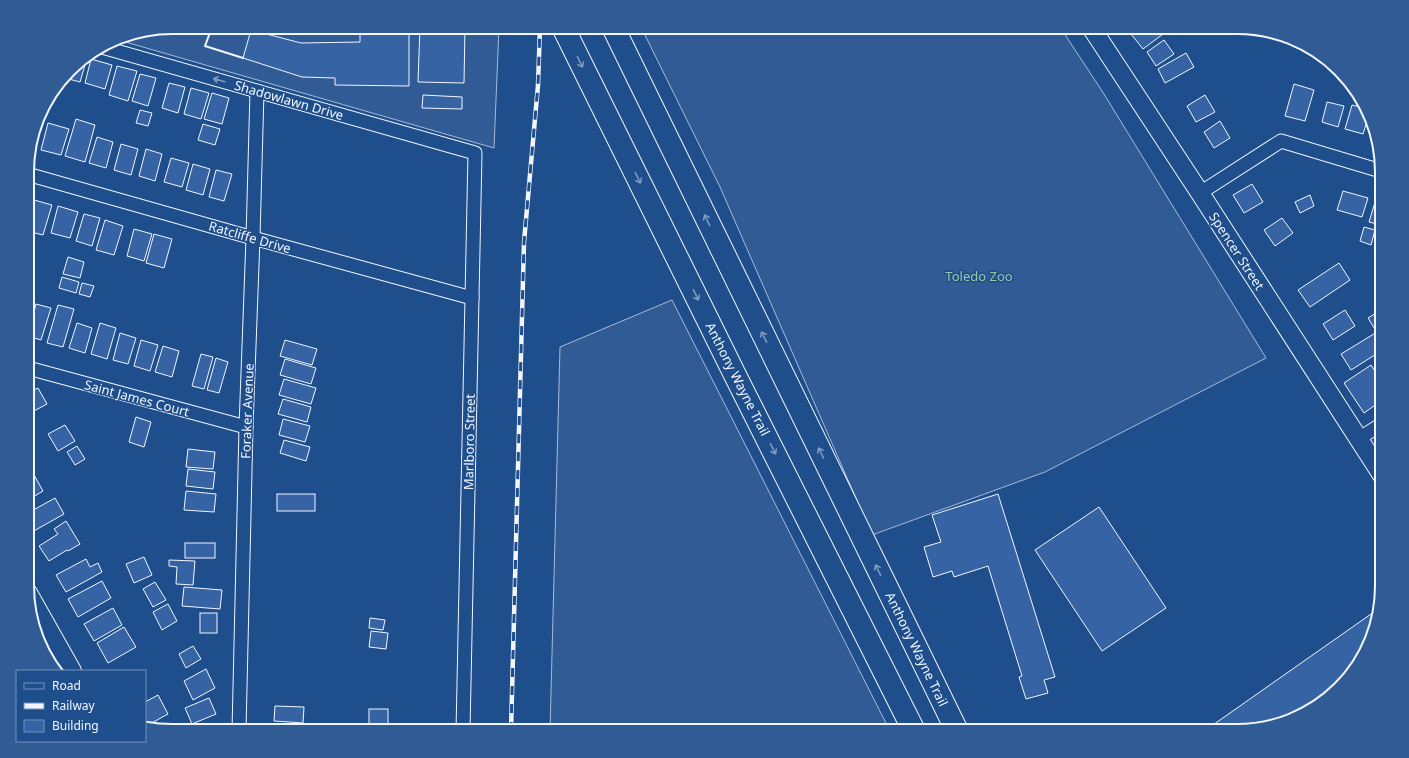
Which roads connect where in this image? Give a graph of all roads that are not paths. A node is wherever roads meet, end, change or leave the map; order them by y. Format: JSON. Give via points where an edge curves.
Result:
{"nodes":[{"id":1,"x":566,"y":34,"type":"edge"},
{"id":2,"x":616,"y":34,"type":"edge"},
{"id":3,"x":1096,"y":34,"type":"edge"},
{"id":4,"x":109,"y":49,"type":"edge"},
{"id":5,"x":257,"y":91,"type":"junction"},
{"id":6,"x":475,"y":153,"type":"joint"},
{"id":7,"x":1375,"y":169,"type":"edge"},
{"id":8,"x":34,"y":176,"type":"edge"},
{"id":9,"x":1200,"y":193,"type":"junction"},
{"id":10,"x":253,"y":238,"type":"junction"},
{"id":11,"x":472,"y":298,"type":"junction"},
{"id":12,"x":34,"y":370,"type":"edge"},
{"id":13,"x":246,"y":427,"type":"junction"},
{"id":14,"x":1375,"y":428,"type":"edge"},
{"id":15,"x":1358,"y":439,"type":"junction"},
{"id":16,"x":1375,"y":464,"type":"edge"},
{"id":17,"x":36,"y":608,"type":"edge"},
{"id":18,"x":71,"y":670,"type":"edge"},
{"id":19,"x":239,"y":724,"type":"edge"},
{"id":20,"x":462,"y":724,"type":"edge"},
{"id":21,"x":910,"y":724,"type":"edge"},
{"id":22,"x":954,"y":724,"type":"edge"}],
"edges":[{"from":1,"to":21,"type":"highway","name":"Anthony Wayne Trail","one_way":true},
{"from":22,"to":2,"type":"highway","name":"Anthony Wayne Trail","one_way":true},
{"from":3,"to":9,"type":"street","name":"Spencer Street"},
{"from":5,"to":4,"type":"street","name":"Shadowlawn Drive","one_way":true},
{"from":5,"to":6,"type":"street","name":"Shadowlawn Drive"},
{"from":5,"to":10,"type":"street","name":"Foraker Avenue"},
{"from":6,"to":11,"type":"street","name":"Marlboro Street"},
{"from":7,"to":9,"type":"street","via":[[1281,141]]},
{"from":8,"to":10,"type":"street","name":"Ratcliffe Drive"},
{"from":9,"to":15,"type":"street","name":"Spencer Street"},
{"from":10,"to":11,"type":"street","name":"Ratcliffe Drive"},
{"from":10,"to":13,"type":"street","name":"Foraker Avenue"},
{"from":11,"to":20,"type":"street","name":"Marlboro Street"},
{"from":12,"to":13,"type":"street","name":"Saint James Court"},
{"from":13,"to":19,"type":"street","name":"Foraker Avenue"},
{"from":14,"to":15,"type":"street"},
{"from":15,"to":16,"type":"street","name":"Spencer Street"},
{"from":17,"to":18,"type":"street"}]}
